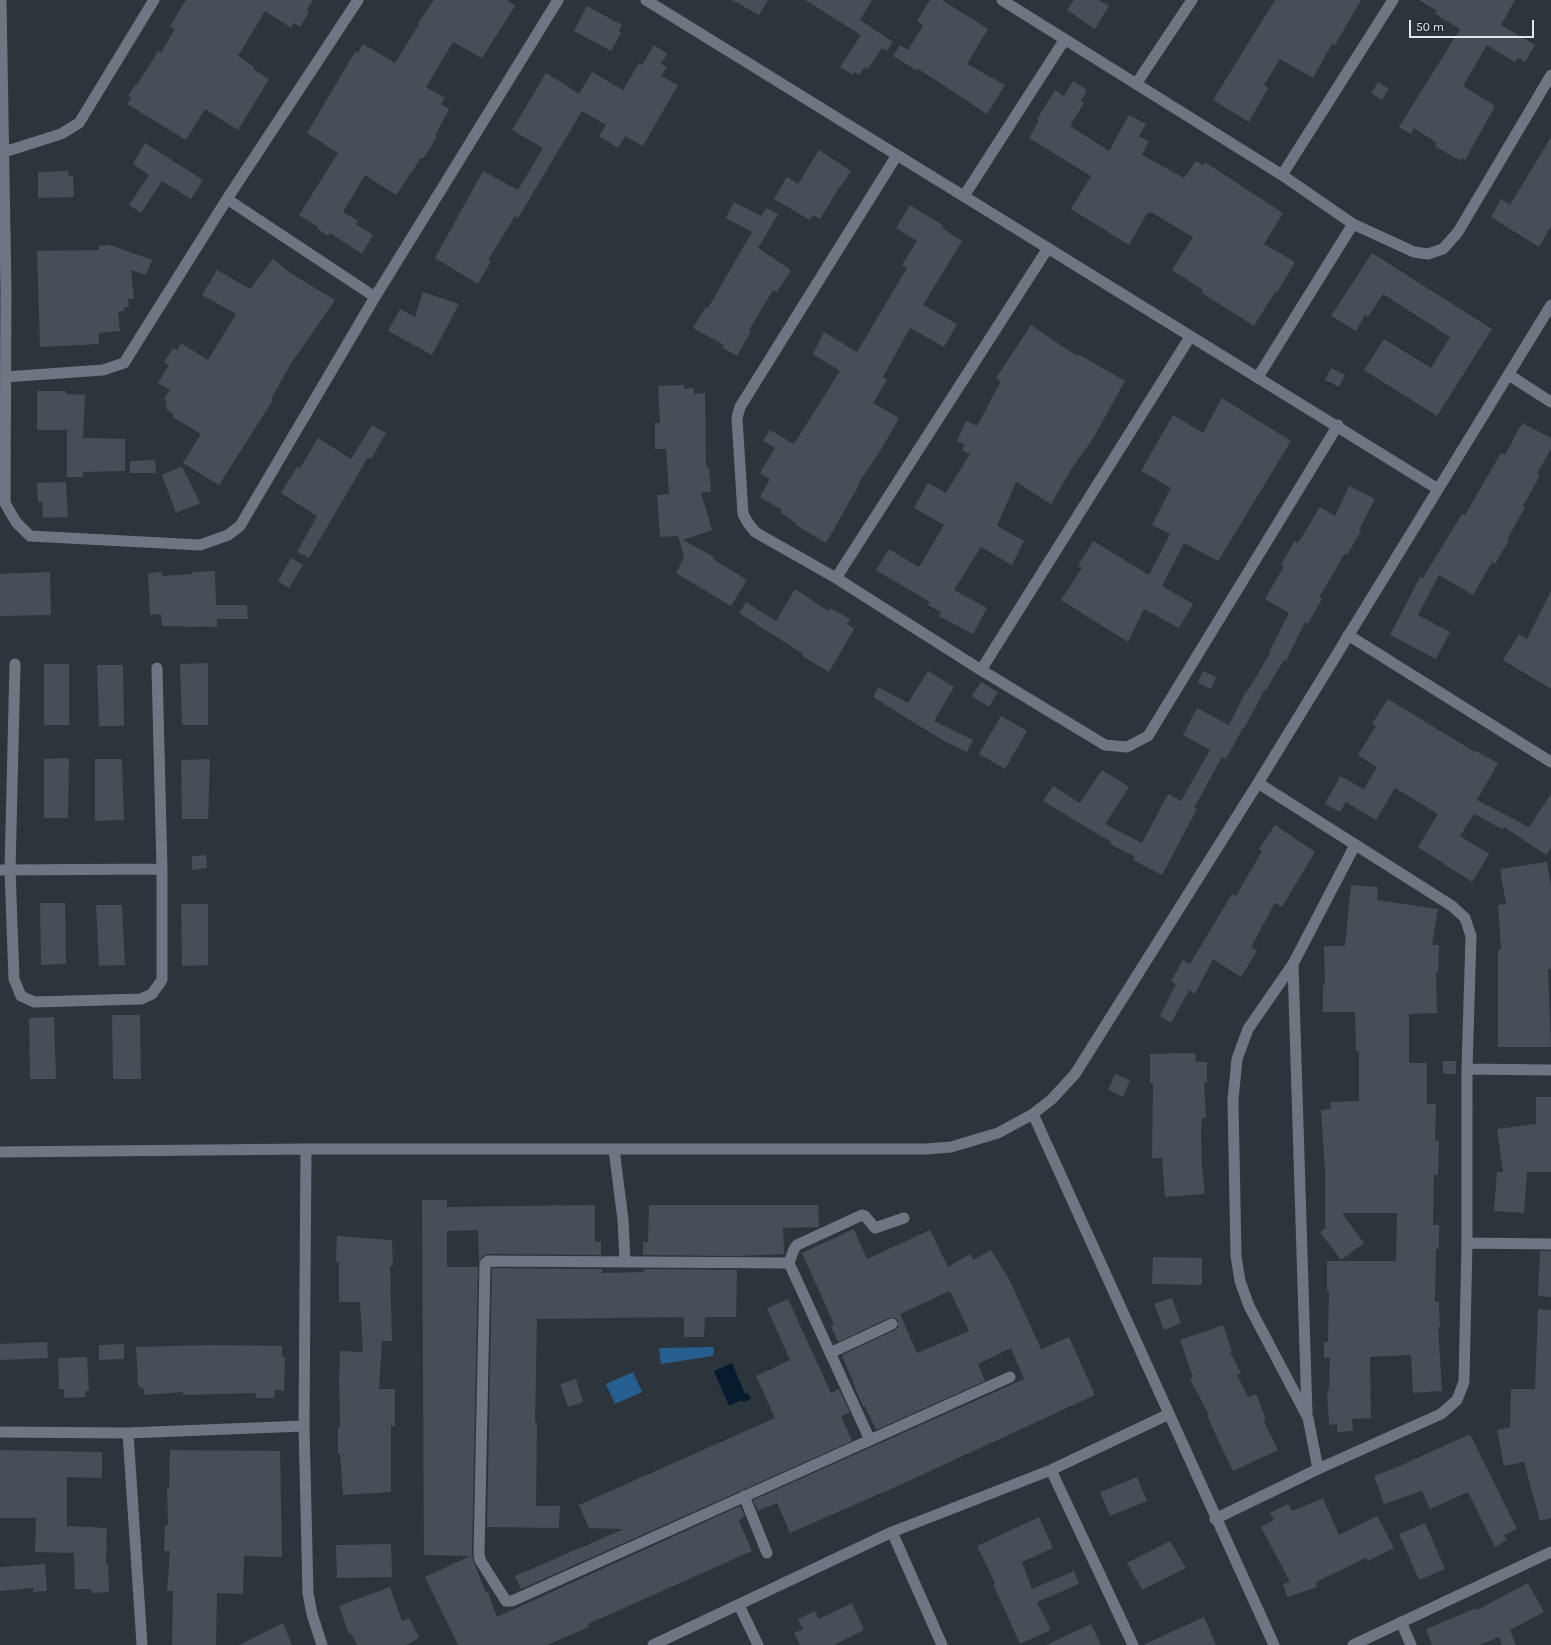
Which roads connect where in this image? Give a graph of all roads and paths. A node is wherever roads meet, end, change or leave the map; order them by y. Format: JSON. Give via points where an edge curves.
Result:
{"nodes":[{"id":1,"x":1,"y":0,"type":"edge"},
{"id":2,"x":154,"y":0,"type":"edge"},
{"id":3,"x":358,"y":0,"type":"edge"},
{"id":4,"x":558,"y":0,"type":"edge"},
{"id":5,"x":646,"y":0,"type":"edge"},
{"id":6,"x":1002,"y":0,"type":"edge"},
{"id":7,"x":1192,"y":0,"type":"edge"},
{"id":8,"x":1393,"y":0,"type":"edge"},
{"id":9,"x":1065,"y":39,"type":"junction"},
{"id":10,"x":1551,"y":75,"type":"edge"},
{"id":11,"x":1136,"y":84,"type":"junction"},
{"id":12,"x":4,"y":152,"type":"junction"},
{"id":13,"x":897,"y":154,"type":"junction"},
{"id":14,"x":1282,"y":175,"type":"junction"},
{"id":15,"x":964,"y":196,"type":"junction"},
{"id":16,"x":227,"y":200,"type":"junction"},
{"id":17,"x":1353,"y":224,"type":"junction"},
{"id":18,"x":1048,"y":248,"type":"junction"},
{"id":19,"x":3,"y":291,"type":"edge"},
{"id":20,"x":375,"y":297,"type":"junction"},
{"id":21,"x":1551,"y":305,"type":"edge"},
{"id":22,"x":1190,"y":337,"type":"junction"},
{"id":23,"x":1509,"y":375,"type":"junction"},
{"id":24,"x":5,"y":377,"type":"junction"},
{"id":25,"x":1258,"y":377,"type":"junction"},
{"id":26,"x":1551,"y":402,"type":"edge"},
{"id":27,"x":1338,"y":426,"type":"junction"},
{"id":28,"x":1438,"y":489,"type":"junction"},
{"id":29,"x":836,"y":578,"type":"junction"},
{"id":30,"x":1348,"y":635,"type":"junction"},
{"id":31,"x":15,"y":664,"type":"dead end"},
{"id":32,"x":157,"y":668,"type":"dead end"},
{"id":33,"x":980,"y":670,"type":"junction"},
{"id":34,"x":1551,"y":762,"type":"edge"},
{"id":35,"x":1258,"y":783,"type":"junction"},
{"id":36,"x":1355,"y":845,"type":"junction"},
{"id":37,"x":162,"y":869,"type":"junction"},
{"id":38,"x":5,"y":870,"type":"edge"},
{"id":39,"x":1293,"y":964,"type":"junction"},
{"id":40,"x":1467,"y":1069,"type":"junction"},
{"id":41,"x":1551,"y":1070,"type":"edge"},
{"id":42,"x":1033,"y":1114,"type":"junction"},
{"id":43,"x":306,"y":1149,"type":"junction"},
{"id":44,"x":614,"y":1149,"type":"junction"},
{"id":45,"x":0,"y":1152,"type":"edge"},
{"id":46,"x":904,"y":1218,"type":"dead end"},
{"id":47,"x":1467,"y":1242,"type":"junction"},
{"id":48,"x":1551,"y":1244,"type":"edge"},
{"id":49,"x":626,"y":1261,"type":"junction"},
{"id":50,"x":789,"y":1263,"type":"junction"},
{"id":51,"x":892,"y":1324,"type":"dead end"},
{"id":52,"x":830,"y":1353,"type":"junction"},
{"id":53,"x":1010,"y":1377,"type":"dead end"},
{"id":54,"x":1169,"y":1414,"type":"junction"},
{"id":55,"x":1308,"y":1418,"type":"junction"},
{"id":56,"x":304,"y":1426,"type":"junction"},
{"id":57,"x":0,"y":1432,"type":"edge"},
{"id":58,"x":128,"y":1433,"type":"junction"},
{"id":59,"x":870,"y":1440,"type":"junction"},
{"id":60,"x":1318,"y":1469,"type":"junction"},
{"id":61,"x":1051,"y":1470,"type":"junction"},
{"id":62,"x":744,"y":1496,"type":"junction"},
{"id":63,"x":1215,"y":1519,"type":"junction"},
{"id":64,"x":892,"y":1532,"type":"junction"},
{"id":65,"x":767,"y":1553,"type":"dead end"},
{"id":66,"x":1550,"y":1555,"type":"edge"},
{"id":67,"x":739,"y":1605,"type":"junction"},
{"id":68,"x":1401,"y":1622,"type":"junction"},
{"id":69,"x":142,"y":1645,"type":"edge"},
{"id":70,"x":322,"y":1645,"type":"edge"},
{"id":71,"x":653,"y":1645,"type":"edge"},
{"id":72,"x":758,"y":1645,"type":"edge"},
{"id":73,"x":942,"y":1645,"type":"edge"},
{"id":74,"x":1133,"y":1645,"type":"edge"},
{"id":75,"x":1274,"y":1645,"type":"edge"},
{"id":76,"x":1353,"y":1645,"type":"edge"},
{"id":77,"x":1411,"y":1645,"type":"edge"}],
"edges":[{"from":1,"to":12,"type":"street"},
{"from":2,"to":12,"type":"street","via":[[79,123],[61,134]]},
{"from":3,"to":16,"type":"street"},
{"from":4,"to":20,"type":"street"},
{"from":5,"to":13,"type":"street"},
{"from":6,"to":9,"type":"street"},
{"from":7,"to":11,"type":"street"},
{"from":8,"to":14,"type":"street"},
{"from":9,"to":11,"type":"street"},
{"from":9,"to":15,"type":"street"},
{"from":10,"to":17,"type":"street","via":[[1458,232],[1443,249],[1428,254],[1414,252]]},
{"from":11,"to":14,"type":"street"},
{"from":12,"to":19,"type":"street"},
{"from":13,"to":15,"type":"street"},
{"from":13,"to":29,"type":"street","via":[[740,407],[737,418],[743,514],[748,523],[755,532]]},
{"from":14,"to":17,"type":"street"},
{"from":15,"to":18,"type":"street"},
{"from":16,"to":20,"type":"street"},
{"from":16,"to":24,"type":"street","via":[[124,362],[103,370]]},
{"from":17,"to":25,"type":"street"},
{"from":18,"to":22,"type":"street"},
{"from":18,"to":29,"type":"street"},
{"from":19,"to":24,"type":"street"},
{"from":20,"to":24,"type":"street","via":[[240,526],[228,535],[200,544],[30,536],[16,522],[6,503]]},
{"from":21,"to":23,"type":"street"},
{"from":22,"to":25,"type":"street"},
{"from":22,"to":33,"type":"street"},
{"from":23,"to":26,"type":"street"},
{"from":23,"to":28,"type":"street"},
{"from":25,"to":27,"type":"street"},
{"from":27,"to":28,"type":"street"},
{"from":27,"to":33,"type":"street","via":[[1148,736],[1127,747],[1105,745]]},
{"from":28,"to":30,"type":"street"},
{"from":29,"to":33,"type":"street"},
{"from":30,"to":34,"type":"street"},
{"from":30,"to":35,"type":"street"},
{"from":31,"to":38,"type":"street"},
{"from":32,"to":37,"type":"street"},
{"from":35,"to":36,"type":"street"},
{"from":35,"to":42,"type":"street","via":[[1075,1074],[1052,1099]]},
{"from":36,"to":39,"type":"street"},
{"from":36,"to":40,"type":"street","via":[[1452,906],[1465,918],[1471,936]]},
{"from":37,"to":38,"type":"street"},
{"from":37,"to":38,"type":"street","via":[[162,980],[152,994],[141,999],[34,1002],[21,996],[14,979]]},
{"from":39,"to":55,"type":"street"},
{"from":39,"to":55,"type":"street","via":[[1248,1029],[1237,1059],[1234,1100],[1236,1256],[1240,1281],[1249,1306]]},
{"from":40,"to":41,"type":"street"},
{"from":40,"to":47,"type":"street"},
{"from":42,"to":44,"type":"street","via":[[998,1133],[951,1147]]},
{"from":42,"to":54,"type":"street"},
{"from":43,"to":44,"type":"street"},
{"from":43,"to":45,"type":"street"},
{"from":43,"to":56,"type":"street"},
{"from":44,"to":49,"type":"street"},
{"from":46,"to":50,"type":"street","via":[[875,1228],[862,1215],[797,1245]]},
{"from":47,"to":48,"type":"street"},
{"from":47,"to":60,"type":"street","via":[[1464,1382],[1457,1400],[1441,1414]]},
{"from":49,"to":50,"type":"street"},
{"from":49,"to":62,"type":"street","via":[[488,1261],[485,1264],[480,1560],[506,1601],[512,1601]]},
{"from":50,"to":52,"type":"street"},
{"from":51,"to":52,"type":"street"},
{"from":52,"to":59,"type":"street"},
{"from":53,"to":59,"type":"street"},
{"from":54,"to":61,"type":"street"},
{"from":54,"to":63,"type":"street"},
{"from":55,"to":60,"type":"street"},
{"from":56,"to":58,"type":"street"},
{"from":56,"to":70,"type":"street","via":[[308,1593]]},
{"from":57,"to":58,"type":"street"},
{"from":58,"to":69,"type":"street"},
{"from":59,"to":62,"type":"street"},
{"from":60,"to":63,"type":"street"},
{"from":61,"to":64,"type":"street"},
{"from":61,"to":74,"type":"street"},
{"from":62,"to":65,"type":"street"},
{"from":63,"to":75,"type":"street"},
{"from":64,"to":67,"type":"street"},
{"from":64,"to":73,"type":"street"},
{"from":66,"to":68,"type":"street"},
{"from":67,"to":71,"type":"street"},
{"from":67,"to":72,"type":"street"},
{"from":68,"to":76,"type":"street"},
{"from":68,"to":77,"type":"street"}]}
